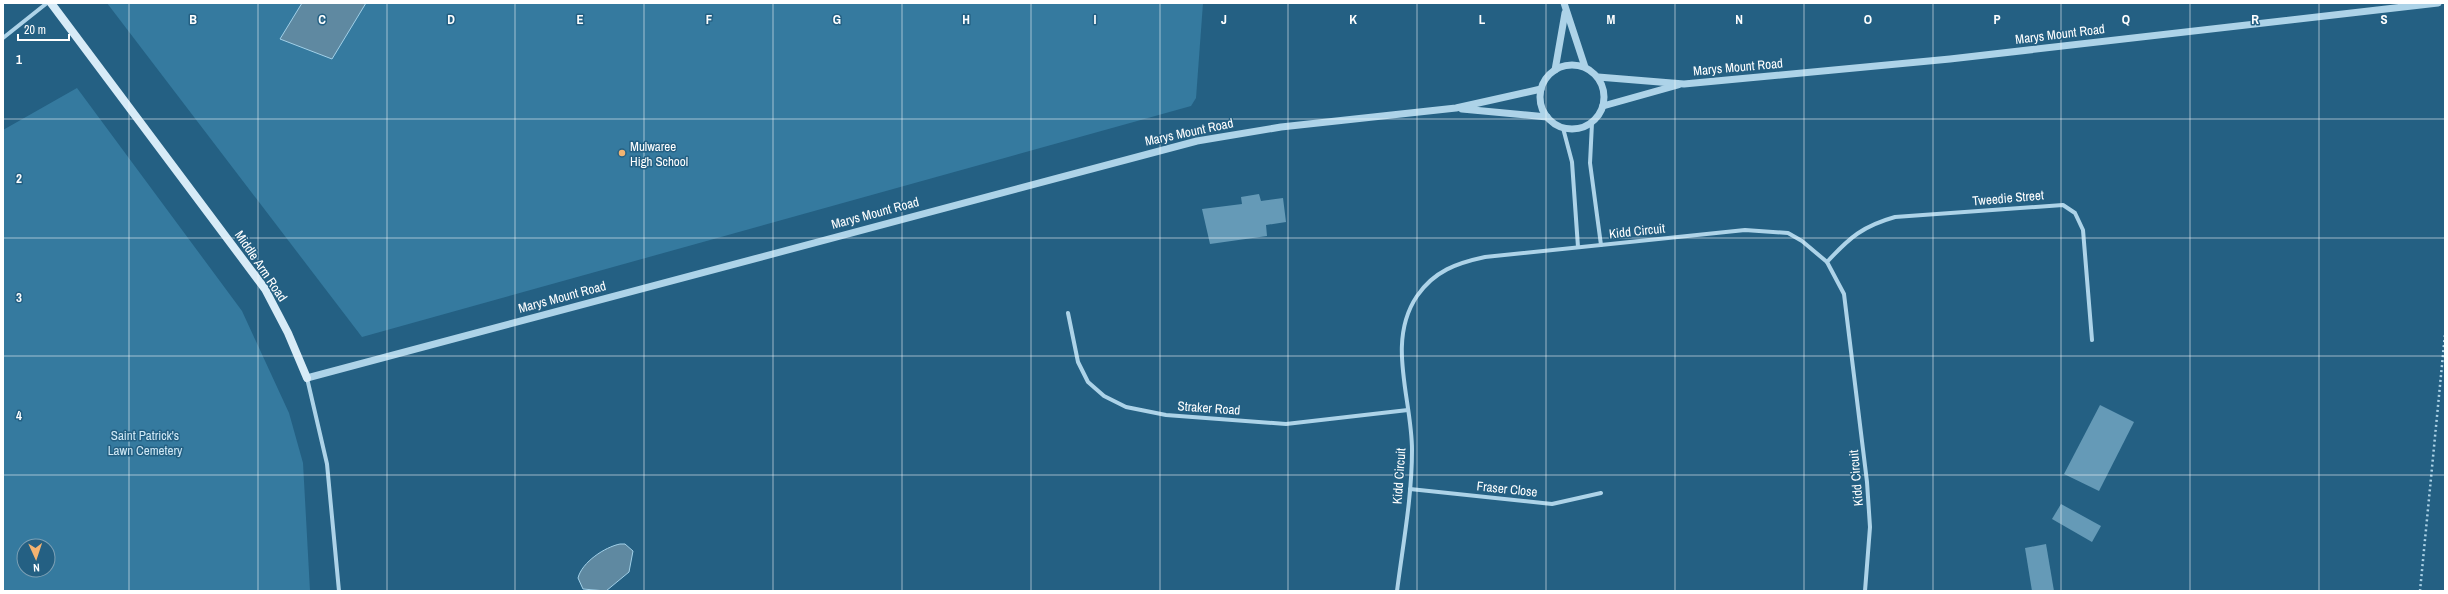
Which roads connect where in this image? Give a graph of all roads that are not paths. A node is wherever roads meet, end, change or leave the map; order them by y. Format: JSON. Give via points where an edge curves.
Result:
{"nodes":[{"id":1,"x":47,"y":3,"type":"edge"},
{"id":2,"x":51,"y":3,"type":"edge"},
{"id":3,"x":1564,"y":3,"type":"edge"},
{"id":4,"x":2438,"y":3,"type":"edge"},
{"id":5,"x":1565,"y":11,"type":"junction"},
{"id":6,"x":3,"y":38,"type":"edge"},
{"id":7,"x":1585,"y":67,"type":"junction"},
{"id":8,"x":1555,"y":70,"type":"junction"},
{"id":9,"x":1598,"y":77,"type":"junction"},
{"id":10,"x":1684,"y":84,"type":"junction"},
{"id":11,"x":1541,"y":89,"type":"junction"},
{"id":12,"x":1603,"y":106,"type":"junction"},
{"id":13,"x":1456,"y":108,"type":"junction"},
{"id":14,"x":1547,"y":117,"type":"junction"},
{"id":15,"x":1592,"y":123,"type":"junction"},
{"id":16,"x":1563,"y":128,"type":"junction"},
{"id":17,"x":1601,"y":245,"type":"junction"},
{"id":18,"x":1578,"y":247,"type":"junction"},
{"id":19,"x":1827,"y":262,"type":"junction"},
{"id":20,"x":1068,"y":313,"type":"dead end"},
{"id":21,"x":2092,"y":340,"type":"dead end"},
{"id":22,"x":307,"y":378,"type":"junction"},
{"id":23,"x":1408,"y":410,"type":"junction"},
{"id":24,"x":1410,"y":489,"type":"junction"},
{"id":25,"x":1601,"y":493,"type":"dead end"},
{"id":26,"x":339,"y":591,"type":"edge"},
{"id":27,"x":1397,"y":591,"type":"edge"},
{"id":28,"x":1865,"y":591,"type":"edge"}],
"edges":[{"from":1,"to":6,"type":"street"},
{"from":2,"to":22,"type":"main road","name":"Middle Arm Road","via":[[265,289],[288,333]]},
{"from":3,"to":5,"type":"street"},
{"from":4,"to":10,"type":"street","name":"Marys Mount Road","via":[[1950,59]]},
{"from":5,"to":7,"type":"street"},
{"from":5,"to":8,"type":"street"},
{"from":7,"to":8,"type":"street","via":[[1575,65]]},
{"from":7,"to":9,"type":"street"},
{"from":8,"to":11,"type":"street"},
{"from":9,"to":10,"type":"street","name":"Marys Mount Road"},
{"from":9,"to":12,"type":"street","via":[[1605,96]]},
{"from":10,"to":12,"type":"street","name":"Marys Mount Road"},
{"from":11,"to":13,"type":"street","name":"Marys Mount Road"},
{"from":11,"to":14,"type":"street","via":[[1541,104]]},
{"from":12,"to":15,"type":"street"},
{"from":13,"to":14,"type":"street","name":"Marys Mount Road"},
{"from":13,"to":22,"type":"street","name":"Marys Mount Road","via":[[1281,126],[1198,141]]},
{"from":14,"to":16,"type":"street"},
{"from":15,"to":16,"type":"street","via":[[1583,128]]},
{"from":15,"to":17,"type":"street","via":[[1590,163]]},
{"from":16,"to":18,"type":"street","via":[[1572,162]]},
{"from":17,"to":18,"type":"street","name":"Kidd Circuit"},
{"from":17,"to":19,"type":"street","name":"Kidd Circuit","via":[[1767,230],[1788,233]]},
{"from":18,"to":23,"type":"street","name":"Kidd Circuit","via":[[1463,262],[1449,267],[1423,287],[1412,304],[1402,334]]},
{"from":19,"to":21,"type":"street","name":"Tweedie Street","via":[[1853,235],[1877,222],[1895,217],[2063,205],[2074,213],[2083,230]]},
{"from":19,"to":28,"type":"street","name":"Kidd Circuit","via":[[1844,294],[1866,474],[1870,526]]},
{"from":20,"to":23,"type":"street","name":"Straker Road","via":[[1078,362],[1088,382],[1104,396],[1126,407],[1166,415],[1286,424]]},
{"from":22,"to":26,"type":"street","name":"Middle Arm Road","via":[[327,464]]},
{"from":23,"to":24,"type":"street","name":"Kidd Circuit","via":[[1412,443]]},
{"from":24,"to":25,"type":"street","name":"Fraser Close","via":[[1552,504]]},
{"from":24,"to":27,"type":"street","name":"Kidd Circuit"}]}
